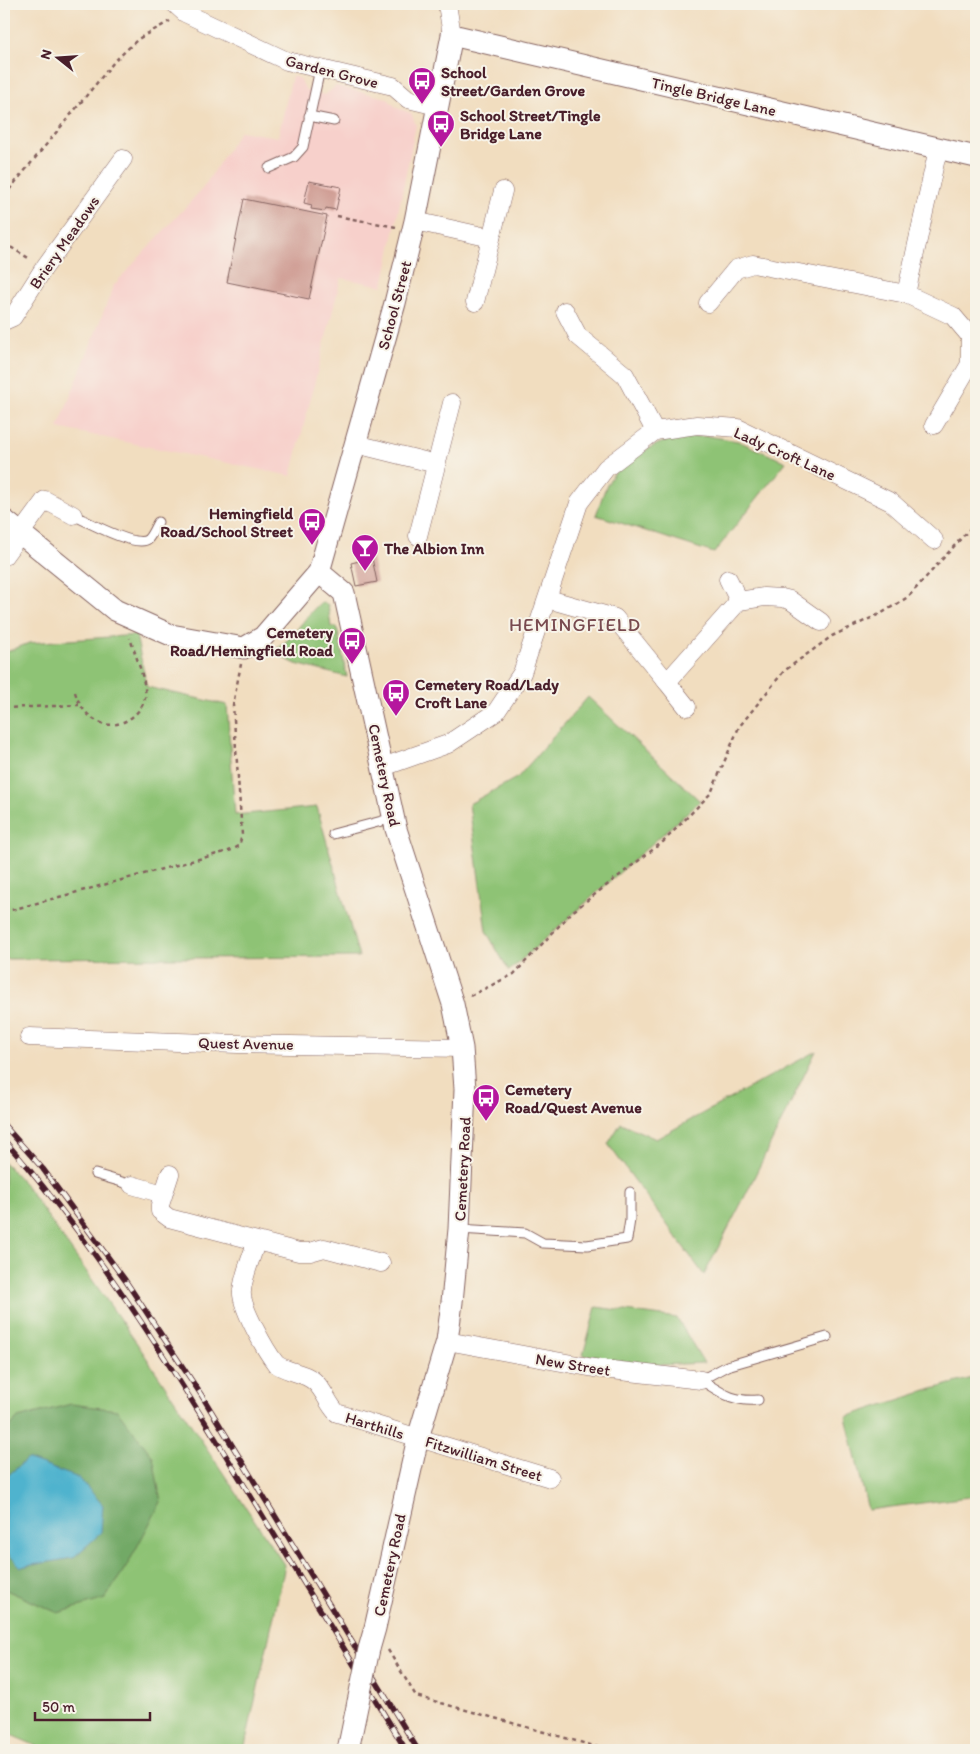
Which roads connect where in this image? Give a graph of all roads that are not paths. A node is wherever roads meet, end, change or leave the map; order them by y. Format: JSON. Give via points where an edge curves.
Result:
{"nodes":[{"id":1,"x":447,"y":4,"type":"edge"},
{"id":2,"x":180,"y":8,"type":"edge"},
{"id":3,"x":452,"y":35,"type":"junction"},
{"id":4,"x":320,"y":69,"type":"junction"},
{"id":5,"x":437,"y":106,"type":"junction"},
{"id":6,"x":309,"y":116,"type":"junction"},
{"id":7,"x":334,"y":121,"type":"dead end"},
{"id":8,"x":938,"y":149,"type":"junction"},
{"id":9,"x":976,"y":157,"type":"edge"},
{"id":10,"x":123,"y":159,"type":"dead end"},
{"id":11,"x":269,"y":168,"type":"dead end"},
{"id":12,"x":503,"y":191,"type":"dead end"},
{"id":13,"x":414,"y":226,"type":"junction"},
{"id":14,"x":491,"y":238,"type":"junction"},
{"id":15,"x":906,"y":294,"type":"junction"},
{"id":16,"x":475,"y":302,"type":"dead end"},
{"id":17,"x":708,"y":303,"type":"dead end"},
{"id":18,"x":565,"y":311,"type":"dead end"},
{"id":19,"x":4,"y":321,"type":"edge"},
{"id":20,"x":452,"y":403,"type":"dead end"},
{"id":21,"x":934,"y":425,"type":"dead end"},
{"id":22,"x":655,"y":431,"type":"junction"},
{"id":23,"x":356,"y":444,"type":"junction"},
{"id":24,"x":436,"y":464,"type":"junction"},
{"id":25,"x":73,"y":515,"type":"joint"},
{"id":26,"x":4,"y":520,"type":"edge"},
{"id":27,"x":158,"y":522,"type":"dead end"},
{"id":28,"x":21,"y":534,"type":"junction"},
{"id":29,"x":418,"y":536,"type":"dead end"},
{"id":30,"x":934,"y":540,"type":"dead end"},
{"id":31,"x":4,"y":556,"type":"edge"},
{"id":32,"x":319,"y":572,"type":"junction"},
{"id":33,"x":728,"y":579,"type":"dead end"},
{"id":34,"x":548,"y":599,"type":"junction"},
{"id":35,"x":739,"y":602,"type":"junction"},
{"id":36,"x":821,"y":622,"type":"dead end"},
{"id":37,"x":667,"y":682,"type":"junction"},
{"id":38,"x":687,"y":707,"type":"dead end"},
{"id":39,"x":383,"y":767,"type":"junction"},
{"id":40,"x":393,"y":818,"type":"junction"},
{"id":41,"x":333,"y":834,"type":"dead end"},
{"id":42,"x":29,"y":1037,"type":"dead end"},
{"id":43,"x":462,"y":1048,"type":"junction"},
{"id":44,"x":95,"y":1174,"type":"dead end"},
{"id":45,"x":170,"y":1174,"type":"dead end"},
{"id":46,"x":132,"y":1185,"type":"joint"},
{"id":47,"x":630,"y":1192,"type":"dead end"},
{"id":48,"x":163,"y":1194,"type":"junction"},
{"id":49,"x":459,"y":1229,"type":"junction"},
{"id":50,"x":256,"y":1242,"type":"junction"},
{"id":51,"x":381,"y":1263,"type":"dead end"},
{"id":52,"x":827,"y":1338,"type":"dead end"},
{"id":53,"x":447,"y":1341,"type":"junction"},
{"id":54,"x":701,"y":1380,"type":"junction"},
{"id":55,"x":758,"y":1400,"type":"dead end"},
{"id":56,"x":418,"y":1438,"type":"junction"},
{"id":57,"x":550,"y":1478,"type":"dead end"},
{"id":58,"x":348,"y":1750,"type":"edge"}],
"edges":[{"from":1,"to":3,"type":"street"},
{"from":2,"to":4,"type":"street","name":"Garden Grove","via":[[288,62]]},
{"from":3,"to":5,"type":"street","name":"School Street"},
{"from":3,"to":8,"type":"street","name":"Tingle Bridge Lane"},
{"from":4,"to":5,"type":"street","name":"Garden Grove","via":[[393,86],[408,99]]},
{"from":4,"to":6,"type":"lane"},
{"from":5,"to":13,"type":"street","name":"School Street"},
{"from":6,"to":7,"type":"lane"},
{"from":6,"to":11,"type":"lane","via":[[302,147],[294,157]]},
{"from":8,"to":9,"type":"street","name":"Tingle Bridge Lane"},
{"from":8,"to":15,"type":"street"},
{"from":10,"to":19,"type":"street","name":"Briery Meadows","via":[[44,268],[13,317]]},
{"from":12,"to":14,"type":"street"},
{"from":13,"to":14,"type":"street"},
{"from":13,"to":23,"type":"street","name":"School Street"},
{"from":14,"to":16,"type":"street"},
{"from":15,"to":17,"type":"street","via":[[753,264],[736,269]]},
{"from":15,"to":21,"type":"street","via":[[953,316],[970,336],[970,364]]},
{"from":18,"to":22,"type":"street","via":[[578,336],[625,375]]},
{"from":20,"to":24,"type":"street"},
{"from":22,"to":30,"type":"street","name":"Lady Croft Lane","via":[[697,425],[738,428],[891,502]]},
{"from":22,"to":34,"type":"street","name":"Lady Croft Lane","via":[[606,468],[579,503]]},
{"from":23,"to":24,"type":"street"},
{"from":23,"to":32,"type":"street","name":"School Street"},
{"from":24,"to":29,"type":"street"},
{"from":25,"to":27,"type":"lane","via":[[142,542],[148,539]]},
{"from":25,"to":28,"type":"street","via":[[45,500]]},
{"from":26,"to":28,"type":"street"},
{"from":28,"to":31,"type":"street"},
{"from":28,"to":32,"type":"street","via":[[115,610],[171,635],[244,648],[263,636]]},
{"from":32,"to":39,"type":"street","name":"Cemetery Road","via":[[344,593]]},
{"from":33,"to":35,"type":"street"},
{"from":34,"to":37,"type":"street","via":[[615,618]]},
{"from":34,"to":39,"type":"street","name":"Lady Croft Lane","via":[[522,673],[496,712],[448,744]]},
{"from":35,"to":36,"type":"street","via":[[764,597],[782,598]]},
{"from":35,"to":37,"type":"street"},
{"from":37,"to":38,"type":"street"},
{"from":39,"to":40,"type":"street","name":"Cemetery Road"},
{"from":40,"to":41,"type":"lane"},
{"from":40,"to":43,"type":"street","name":"Cemetery Road","via":[[453,1004]]},
{"from":42,"to":43,"type":"street","name":"Quest Avenue"},
{"from":43,"to":49,"type":"street","name":"Cemetery Road","via":[[465,1089]]},
{"from":44,"to":46,"type":"lane"},
{"from":45,"to":48,"type":"street"},
{"from":46,"to":48,"type":"street"},
{"from":47,"to":49,"type":"lane","via":[[627,1239],[587,1245],[543,1243],[525,1233]]},
{"from":48,"to":50,"type":"street","via":[[160,1211],[169,1218]]},
{"from":49,"to":53,"type":"street","name":"Cemetery Road"},
{"from":50,"to":51,"type":"street","via":[[305,1253],[331,1249]]},
{"from":50,"to":56,"type":"street","name":"Harthills","via":[[242,1291],[243,1300],[276,1364],[316,1383],[337,1413]]},
{"from":52,"to":54,"type":"lane","via":[[727,1366]]},
{"from":53,"to":54,"type":"street","name":"New Street","via":[[594,1368]]},
{"from":53,"to":56,"type":"street","name":"Cemetery Road"},
{"from":54,"to":55,"type":"lane","via":[[743,1402]]},
{"from":56,"to":57,"type":"street","name":"Fitzwilliam Street"},
{"from":56,"to":58,"type":"street","name":"Cemetery Road","bridge":true}]}
